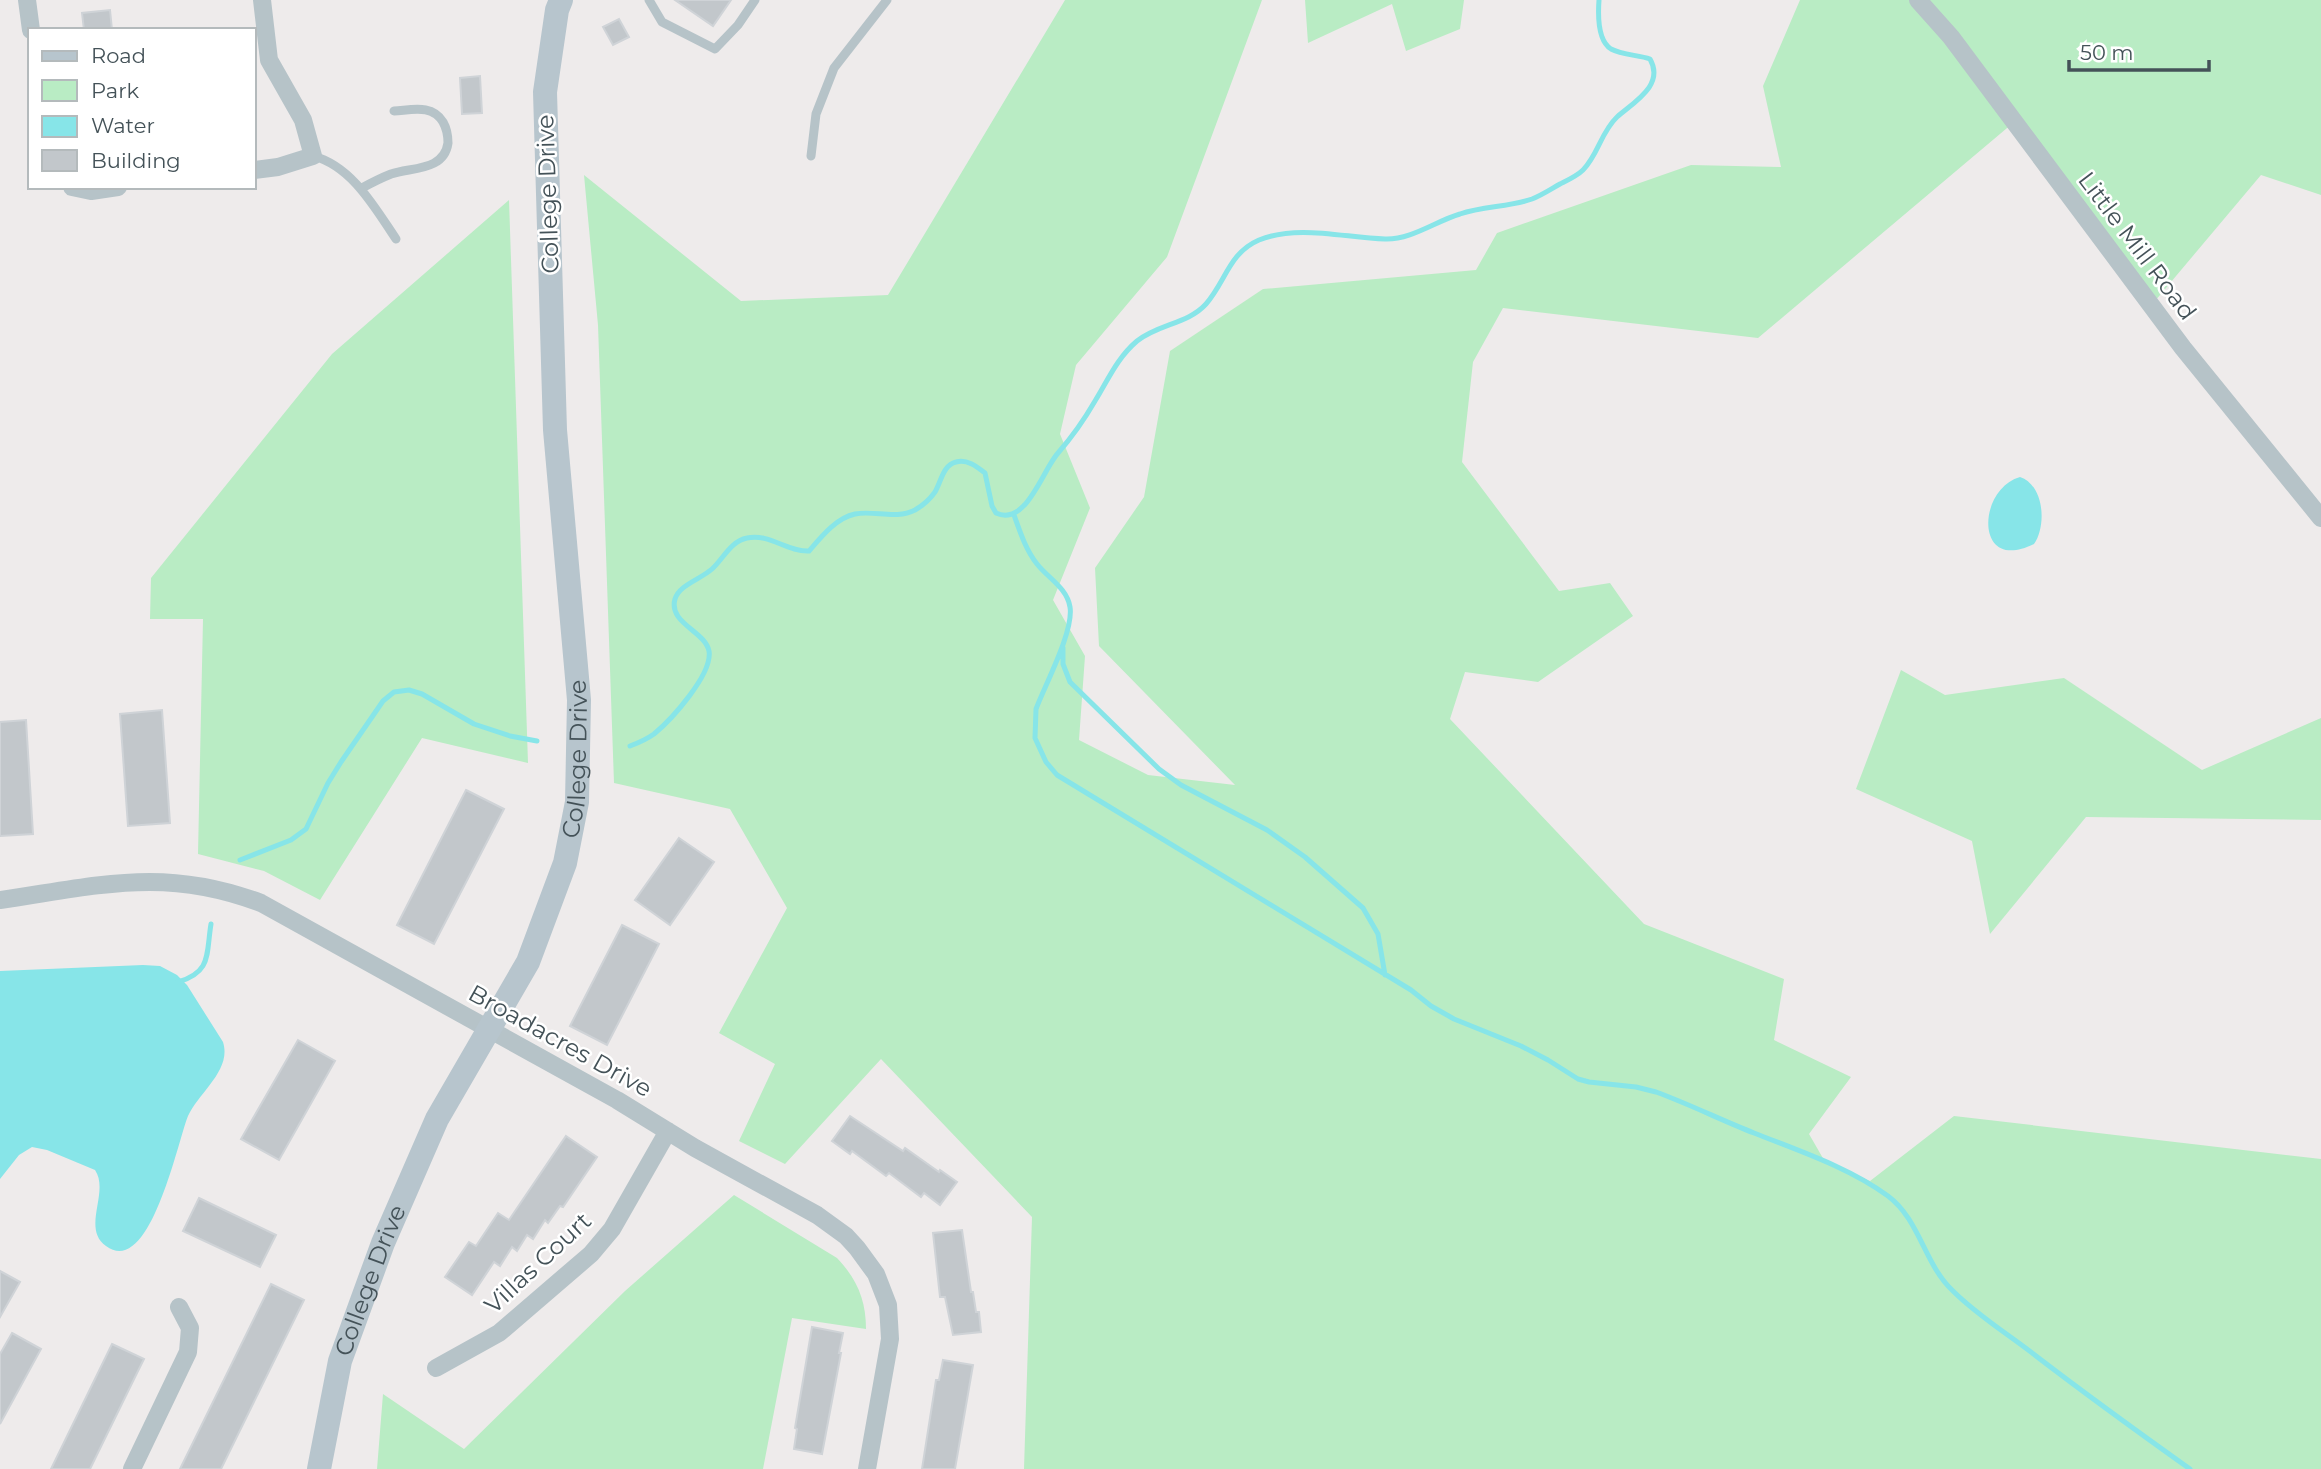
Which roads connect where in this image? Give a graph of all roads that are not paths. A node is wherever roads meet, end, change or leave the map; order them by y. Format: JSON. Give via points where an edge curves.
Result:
{"nodes":[{"id":1,"x":27,"y":0,"type":"edge"},
{"id":2,"x":262,"y":0,"type":"edge"},
{"id":3,"x":561,"y":0,"type":"edge"},
{"id":4,"x":649,"y":0,"type":"edge"},
{"id":5,"x":755,"y":0,"type":"edge"},
{"id":6,"x":887,"y":0,"type":"edge"},
{"id":7,"x":1918,"y":0,"type":"edge"},
{"id":8,"x":31,"y":28,"type":"edge"},
{"id":9,"x":394,"y":111,"type":"dead end"},
{"id":10,"x":313,"y":156,"type":"junction"},
{"id":11,"x":811,"y":156,"type":"dead end"},
{"id":12,"x":256,"y":170,"type":"edge"},
{"id":13,"x":362,"y":188,"type":"junction"},
{"id":14,"x":82,"y":189,"type":"edge"},
{"id":15,"x":104,"y":189,"type":"edge"},
{"id":16,"x":396,"y":239,"type":"dead end"},
{"id":17,"x":2321,"y":518,"type":"edge"},
{"id":18,"x":0,"y":900,"type":"edge"},
{"id":19,"x":489,"y":1029,"type":"junction"},
{"id":20,"x":668,"y":1130,"type":"junction"},
{"id":21,"x":179,"y":1307,"type":"dead end"},
{"id":22,"x":436,"y":1368,"type":"dead end"},
{"id":23,"x":132,"y":1469,"type":"edge"},
{"id":24,"x":319,"y":1469,"type":"edge"},
{"id":25,"x":867,"y":1469,"type":"edge"}],
"edges":[{"from":1,"to":8,"type":"street"},
{"from":2,"to":10,"type":"street","via":[[269,60],[303,120]]},
{"from":3,"to":19,"type":"main road","name":"College Drive","via":[[545,92],[555,430],[579,699],[577,802],[565,863],[528,962]]},
{"from":4,"to":5,"type":"lane","via":[[662,22],[715,49]]},
{"from":6,"to":11,"type":"lane","via":[[834,68],[816,114]]},
{"from":7,"to":17,"type":"street","name":"Little Mill Road","via":[[1951,37],[2183,348]]},
{"from":9,"to":13,"type":"lane","via":[[428,109],[436,114],[449,135],[447,150],[429,166],[389,174]]},
{"from":10,"to":12,"type":"street"},
{"from":10,"to":13,"type":"lane","via":[[326,159]]},
{"from":13,"to":16,"type":"lane"},
{"from":14,"to":15,"type":"street"},
{"from":18,"to":19,"type":"street","name":"Broadacres Drive","via":[[158,880],[238,894],[283,913]]},
{"from":19,"to":20,"type":"street","name":"Broadacres Drive"},
{"from":19,"to":24,"type":"main road","name":"College Drive","via":[[437,1119],[383,1242],[340,1360]]},
{"from":20,"to":22,"type":"street","name":"Villas Court","via":[[612,1229],[591,1254],[499,1333]]},
{"from":20,"to":25,"type":"street","name":"Broadacres Drive","via":[[817,1214],[851,1242],[876,1274],[888,1305],[890,1339]]},
{"from":21,"to":23,"type":"street","via":[[190,1328],[188,1352]]}]}
